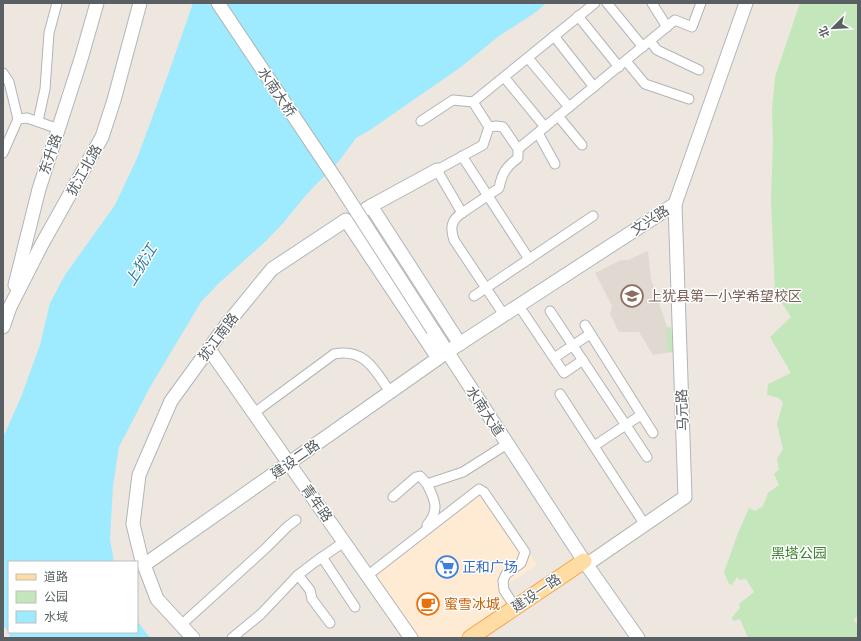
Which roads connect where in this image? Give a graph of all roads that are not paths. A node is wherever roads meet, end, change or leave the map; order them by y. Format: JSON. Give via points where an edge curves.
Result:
{"nodes":[{"id":1,"x":57,"y":3,"type":"edge"},
{"id":2,"x":97,"y":3,"type":"edge"},
{"id":3,"x":140,"y":3,"type":"edge"},
{"id":4,"x":218,"y":3,"type":"edge"},
{"id":5,"x":595,"y":3,"type":"edge"},
{"id":6,"x":607,"y":3,"type":"edge"},
{"id":7,"x":652,"y":3,"type":"edge"},
{"id":8,"x":701,"y":3,"type":"edge"},
{"id":9,"x":746,"y":3,"type":"edge"},
{"id":10,"x":578,"y":16,"type":"junction"},
{"id":11,"x":667,"y":27,"type":"junction"},
{"id":12,"x":554,"y":36,"type":"junction"},
{"id":13,"x":650,"y":41,"type":"junction"},
{"id":14,"x":642,"y":47,"type":"junction"},
{"id":15,"x":528,"y":58,"type":"junction"},
{"id":16,"x":622,"y":64,"type":"junction"},
{"id":17,"x":699,"y":70,"type":"dead end"},
{"id":18,"x":3,"y":73,"type":"edge"},
{"id":19,"x":504,"y":77,"type":"junction"},
{"id":20,"x":594,"y":86,"type":"junction"},
{"id":21,"x":689,"y":99,"type":"dead end"},
{"id":22,"x":473,"y":102,"type":"junction"},
{"id":23,"x":569,"y":107,"type":"junction"},
{"id":24,"x":558,"y":116,"type":"junction"},
{"id":25,"x":18,"y":119,"type":"junction"},
{"id":26,"x":38,"y":121,"type":"junction"},
{"id":27,"x":420,"y":121,"type":"dead end"},
{"id":28,"x":489,"y":127,"type":"junction"},
{"id":29,"x":59,"y":129,"type":"junction"},
{"id":30,"x":541,"y":130,"type":"junction"},
{"id":31,"x":582,"y":145,"type":"dead end"},
{"id":32,"x":518,"y":149,"type":"junction"},
{"id":33,"x":3,"y":153,"type":"edge"},
{"id":34,"x":462,"y":156,"type":"junction"},
{"id":35,"x":555,"y":164,"type":"dead end"},
{"id":36,"x":437,"y":170,"type":"junction"},
{"id":37,"x":337,"y":181,"type":"joint"},
{"id":38,"x":487,"y":195,"type":"junction"},
{"id":39,"x":675,"y":204,"type":"junction"},
{"id":40,"x":462,"y":213,"type":"junction"},
{"id":41,"x":593,"y":216,"type":"dead end"},
{"id":42,"x":529,"y":259,"type":"junction"},
{"id":43,"x":486,"y":288,"type":"junction"},
{"id":44,"x":474,"y":296,"type":"dead end"},
{"id":45,"x":519,"y":306,"type":"junction"},
{"id":46,"x":10,"y":307,"type":"junction"},
{"id":47,"x":550,"y":311,"type":"dead end"},
{"id":48,"x":504,"y":315,"type":"junction"},
{"id":49,"x":585,"y":325,"type":"dead end"},
{"id":50,"x":3,"y":327,"type":"edge"},
{"id":51,"x":590,"y":334,"type":"junction"},
{"id":52,"x":460,"y":344,"type":"junction"},
{"id":53,"x":573,"y":345,"type":"junction"},
{"id":54,"x":209,"y":348,"type":"junction"},
{"id":55,"x":442,"y":355,"type":"junction"},
{"id":56,"x":554,"y":358,"type":"junction"},
{"id":57,"x":583,"y":360,"type":"junction"},
{"id":58,"x":390,"y":392,"type":"junction"},
{"id":59,"x":560,"y":394,"type":"dead end"},
{"id":60,"x":254,"y":413,"type":"junction"},
{"id":61,"x":641,"y":415,"type":"junction"},
{"id":62,"x":626,"y":425,"type":"junction"},
{"id":63,"x":653,"y":433,"type":"dead end"},
{"id":64,"x":507,"y":444,"type":"junction"},
{"id":65,"x":594,"y":446,"type":"junction"},
{"id":66,"x":647,"y":457,"type":"dead end"},
{"id":67,"x":289,"y":464,"type":"junction"},
{"id":68,"x":428,"y":484,"type":"junction"},
{"id":69,"x":393,"y":497,"type":"dead end"},
{"id":70,"x":296,"y":520,"type":"dead end"},
{"id":71,"x":645,"y":525,"type":"junction"},
{"id":72,"x":344,"y":542,"type":"junction"},
{"id":73,"x":404,"y":547,"type":"junction"},
{"id":74,"x":322,"y":557,"type":"junction"},
{"id":75,"x":144,"y":565,"type":"junction"},
{"id":76,"x":586,"y":565,"type":"junction"},
{"id":77,"x":298,"y":575,"type":"junction"},
{"id":78,"x":367,"y":576,"type":"junction"},
{"id":79,"x":355,"y":607,"type":"dead end"},
{"id":80,"x":515,"y":607,"type":"junction"},
{"id":81,"x":330,"y":623,"type":"dead end"},
{"id":82,"x":182,"y":626,"type":"junction"},
{"id":83,"x":194,"y":638,"type":"edge"},
{"id":84,"x":232,"y":638,"type":"edge"},
{"id":85,"x":411,"y":638,"type":"edge"},
{"id":86,"x":470,"y":638,"type":"edge"},
{"id":87,"x":480,"y":638,"type":"edge"},
{"id":88,"x":638,"y":638,"type":"edge"}],
"edges":[{"from":1,"to":26,"type":"street","via":[[49,33]]},
{"from":2,"to":29,"type":"street","name":"东升路"},
{"from":3,"to":46,"type":"street","name":"犹江北路","via":[[102,137]]},
{"from":4,"to":37,"type":"street","name":"水南大桥"},
{"from":5,"to":10,"type":"street"},
{"from":6,"to":14,"type":"street"},
{"from":7,"to":11,"type":"street"},
{"from":8,"to":11,"type":"street","via":[[692,27],[676,20]]},
{"from":9,"to":39,"type":"street","name":"文兴路"},
{"from":10,"to":12,"type":"street"},
{"from":10,"to":16,"type":"street"},
{"from":11,"to":13,"type":"street"},
{"from":12,"to":15,"type":"street"},
{"from":12,"to":20,"type":"street"},
{"from":13,"to":14,"type":"street"},
{"from":13,"to":17,"type":"street","via":[[657,50]]},
{"from":14,"to":16,"type":"street"},
{"from":15,"to":19,"type":"street"},
{"from":15,"to":23,"type":"street"},
{"from":16,"to":20,"type":"street"},
{"from":16,"to":21,"type":"street","via":[[645,84]]},
{"from":18,"to":25,"type":"street","via":[[9,82]]},
{"from":19,"to":22,"type":"street"},
{"from":19,"to":30,"type":"street"},
{"from":20,"to":23,"type":"street"},
{"from":22,"to":27,"type":"street","via":[[453,100]]},
{"from":22,"to":28,"type":"street"},
{"from":23,"to":24,"type":"street"},
{"from":24,"to":30,"type":"street"},
{"from":24,"to":31,"type":"street"},
{"from":25,"to":26,"type":"street"},
{"from":25,"to":33,"type":"street"},
{"from":26,"to":29,"type":"street"},
{"from":28,"to":32,"type":"street","via":[[503,127]]},
{"from":28,"to":34,"type":"street","via":[[483,145]]},
{"from":29,"to":46,"type":"street","name":"东升路","via":[[39,189]]},
{"from":30,"to":32,"type":"street"},
{"from":30,"to":35,"type":"street"},
{"from":32,"to":38,"type":"street","via":[[518,158],[502,175],[499,188]]},
{"from":34,"to":36,"type":"street"},
{"from":34,"to":38,"type":"street"},
{"from":36,"to":40,"type":"street"},
{"from":36,"to":52,"type":"street","via":[[369,207]]},
{"from":37,"to":55,"type":"street","name":"水南大道","bridge":true,"via":[[432,330]]},
{"from":38,"to":40,"type":"street"},
{"from":38,"to":42,"type":"street"},
{"from":39,"to":45,"type":"street","name":"文兴路"},
{"from":39,"to":71,"type":"street","name":"马元路","via":[[686,497]]},
{"from":40,"to":43,"type":"street","via":[[455,217],[452,224],[454,240]]},
{"from":41,"to":42,"type":"street"},
{"from":42,"to":43,"type":"street"},
{"from":43,"to":44,"type":"street"},
{"from":43,"to":48,"type":"street"},
{"from":45,"to":48,"type":"street","name":"文兴路"},
{"from":45,"to":56,"type":"street"},
{"from":46,"to":50,"type":"street","name":"犹江北路"},
{"from":47,"to":53,"type":"street"},
{"from":48,"to":52,"type":"street","name":"文兴路"},
{"from":49,"to":51,"type":"street"},
{"from":51,"to":53,"type":"street"},
{"from":51,"to":61,"type":"street"},
{"from":52,"to":55,"type":"street","name":"文兴路"},
{"from":53,"to":56,"type":"street"},
{"from":53,"to":57,"type":"street"},
{"from":54,"to":55,"type":"street","name":"犹江南路","via":[[272,269],[347,219]]},
{"from":54,"to":60,"type":"street","name":"青年路"},
{"from":54,"to":75,"type":"street","name":"犹江南路","via":[[171,401],[139,475],[133,524]]},
{"from":55,"to":58,"type":"street","name":"建设二路"},
{"from":55,"to":64,"type":"street","name":"水南大道"},
{"from":56,"to":57,"type":"street","via":[[564,373]]},
{"from":57,"to":62,"type":"street"},
{"from":58,"to":60,"type":"street","via":[[371,364],[356,355],[343,352],[334,354]]},
{"from":58,"to":67,"type":"street","name":"建设二路"},
{"from":59,"to":65,"type":"street"},
{"from":60,"to":67,"type":"street","name":"青年路"},
{"from":61,"to":62,"type":"street"},
{"from":61,"to":63,"type":"street"},
{"from":62,"to":65,"type":"street"},
{"from":62,"to":66,"type":"street"},
{"from":64,"to":68,"type":"street","via":[[463,472]]},
{"from":64,"to":76,"type":"street","name":"水南大道"},
{"from":65,"to":71,"type":"street"},
{"from":67,"to":72,"type":"street","name":"青年路"},
{"from":67,"to":75,"type":"street","name":"建设二路"},
{"from":68,"to":69,"type":"street","via":[[420,476],[416,477]]},
{"from":68,"to":73,"type":"street","via":[[435,501],[433,518]]},
{"from":70,"to":82,"type":"street"},
{"from":71,"to":76,"type":"street","name":"马元路"},
{"from":72,"to":74,"type":"street"},
{"from":72,"to":78,"type":"street","name":"青年路"},
{"from":73,"to":78,"type":"street"},
{"from":73,"to":80,"type":"street","via":[[479,489],[484,492],[525,552],[521,563],[506,574],[503,581],[504,590]]},
{"from":74,"to":77,"type":"street"},
{"from":74,"to":79,"type":"street"},
{"from":75,"to":82,"type":"street","name":"犹江南路","via":[[157,600]]},
{"from":76,"to":80,"type":"main road","name":"建设一路"},
{"from":76,"to":87,"type":"main road"},
{"from":76,"to":88,"type":"street","name":"水南大道"},
{"from":77,"to":81,"type":"street"},
{"from":77,"to":84,"type":"street","via":[[261,614]]},
{"from":78,"to":85,"type":"street","name":"青年路"},
{"from":80,"to":86,"type":"main road","name":"建设一路"},
{"from":82,"to":83,"type":"street","name":"犹江南路"}]}
